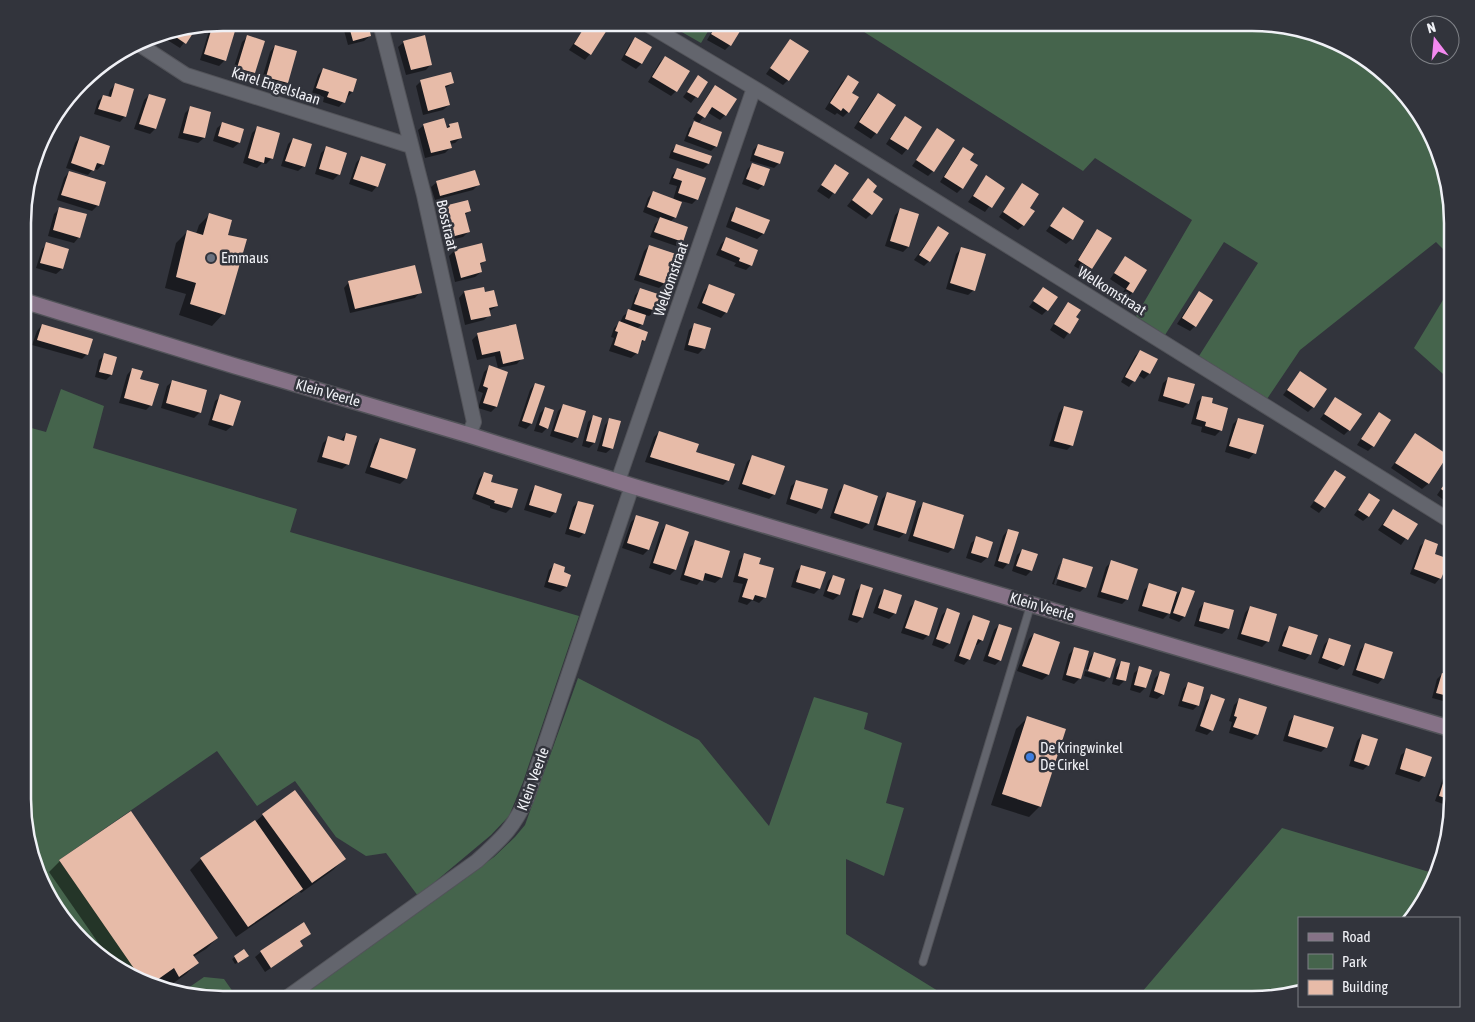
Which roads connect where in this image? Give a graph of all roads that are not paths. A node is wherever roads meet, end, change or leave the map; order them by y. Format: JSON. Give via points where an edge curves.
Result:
{"nodes":[{"id":1,"x":382,"y":31,"type":"edge"},
{"id":2,"x":658,"y":31,"type":"edge"},
{"id":3,"x":144,"y":48,"type":"edge"},
{"id":4,"x":754,"y":88,"type":"junction"},
{"id":5,"x":411,"y":146,"type":"junction"},
{"id":6,"x":31,"y":303,"type":"edge"},
{"id":7,"x":469,"y":435,"type":"junction"},
{"id":8,"x":625,"y":483,"type":"junction"},
{"id":9,"x":1444,"y":517,"type":"edge"},
{"id":10,"x":1031,"y":604,"type":"junction"},
{"id":11,"x":1444,"y":727,"type":"edge"},
{"id":12,"x":922,"y":962,"type":"dead end"},
{"id":13,"x":296,"y":991,"type":"edge"}],
"edges":[{"from":1,"to":5,"type":"street","name":"Bosstraat"},
{"from":2,"to":4,"type":"street","name":"Welkomstraat"},
{"from":3,"to":5,"type":"street","name":"Karel Engelslaan","via":[[186,75]]},
{"from":4,"to":8,"type":"street","name":"Welkomstraat"},
{"from":4,"to":9,"type":"street","name":"Welkomstraat"},
{"from":5,"to":7,"type":"street","name":"Bosstraat","via":[[474,422]]},
{"from":6,"to":7,"type":"main road","name":"Klein Veerle"},
{"from":7,"to":8,"type":"main road","name":"Klein Veerle"},
{"from":8,"to":10,"type":"main road","name":"Klein Veerle"},
{"from":8,"to":13,"type":"street","name":"Klein Veerle","via":[[528,798],[518,820],[478,861]]},
{"from":10,"to":11,"type":"main road","name":"Klein Veerle"},
{"from":10,"to":12,"type":"lane"}]}
